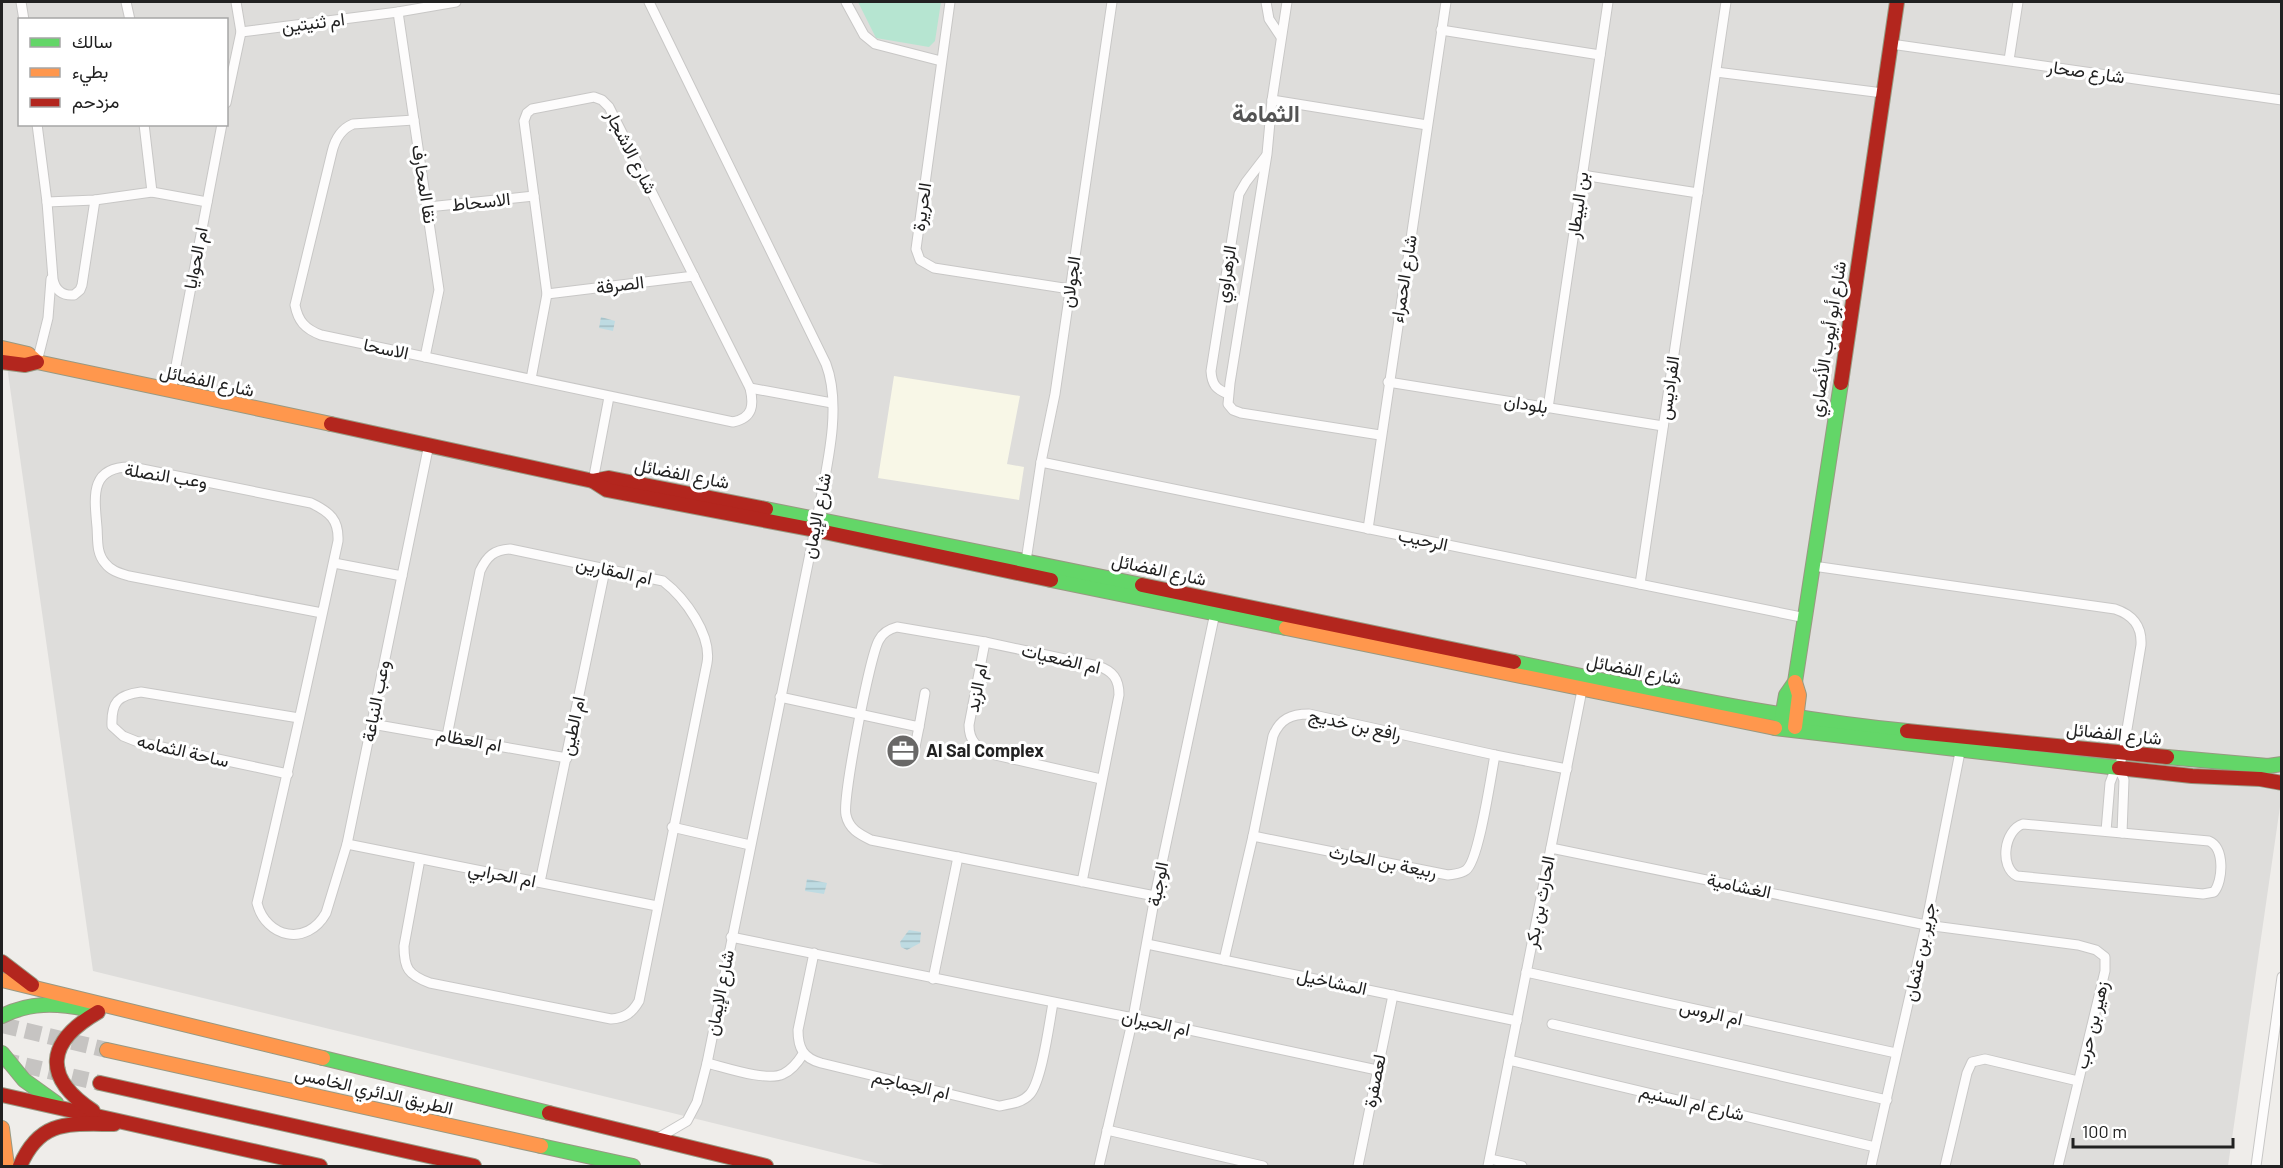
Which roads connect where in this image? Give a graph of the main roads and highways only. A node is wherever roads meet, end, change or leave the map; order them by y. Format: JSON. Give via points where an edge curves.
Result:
{"nodes":[{"id":1,"x":1897,"y":2,"type":"edge"},
{"id":2,"x":2,"y":348,"type":"edge"},
{"id":3,"x":2,"y":362,"type":"edge"},
{"id":4,"x":37,"y":362,"type":"junction"},
{"id":5,"x":593,"y":481,"type":"junction"},
{"id":6,"x":816,"y":525,"type":"junction"},
{"id":7,"x":1026,"y":561,"type":"junction"},
{"id":8,"x":972,"y":564,"type":"junction"},
{"id":9,"x":1217,"y":607,"type":"junction"},
{"id":10,"x":1788,"y":724,"type":"junction"},
{"id":11,"x":1962,"y":744,"type":"junction"},
{"id":12,"x":2204,"y":761,"type":"junction"},
{"id":13,"x":2282,"y":764,"type":"edge"},
{"id":14,"x":2197,"y":776,"type":"junction"},
{"id":15,"x":2282,"y":783,"type":"edge"},
{"id":16,"x":2,"y":962,"type":"edge"},
{"id":17,"x":2,"y":980,"type":"edge"},
{"id":18,"x":35,"y":986,"type":"junction"},
{"id":19,"x":98,"y":1012,"type":"junction"},
{"id":20,"x":2,"y":1016,"type":"edge"},
{"id":21,"x":187,"y":1026,"type":"junction"},
{"id":22,"x":107,"y":1050,"type":"tunnel mouth"},
{"id":23,"x":2,"y":1053,"type":"edge"},
{"id":24,"x":100,"y":1083,"type":"tunnel mouth"},
{"id":25,"x":2,"y":1095,"type":"edge"},
{"id":26,"x":65,"y":1109,"type":"junction"},
{"id":27,"x":104,"y":1118,"type":"junction"},
{"id":28,"x":128,"y":1124,"type":"junction"},
{"id":29,"x":2,"y":1128,"type":"edge"},
{"id":30,"x":7,"y":1167,"type":"edge"},
{"id":31,"x":20,"y":1167,"type":"edge"},
{"id":32,"x":320,"y":1167,"type":"edge"},
{"id":33,"x":474,"y":1167,"type":"edge"},
{"id":34,"x":633,"y":1167,"type":"edge"},
{"id":35,"x":766,"y":1167,"type":"edge"}],
"edges":[{"from":1,"to":10,"type":"main road","name":"شارع أبو أيوب الأنصاري","via":[[1806,618],[1795,682],[1786,695]]},
{"from":2,"to":4,"type":"main road","name":"شارع الفضائل","via":[[28,354]]},
{"from":3,"to":4,"type":"main road","name":"شارع الفضائل"},
{"from":4,"to":5,"type":"main road","name":"شارع الفضائل"},
{"from":5,"to":6,"type":"main road","name":"شارع الفضائل","via":[[609,478]]},
{"from":5,"to":6,"type":"main road","via":[[607,490],[739,516]]},
{"from":6,"to":7,"type":"main road","name":"شارع الفضائل","via":[[880,538],[888,533]]},
{"from":6,"to":8,"type":"main road"},
{"from":7,"to":8,"type":"main road","via":[[1020,567],[978,561]]},
{"from":7,"to":9,"type":"main road","name":"شارع الفضائل"},
{"from":8,"to":9,"type":"main road"},
{"from":9,"to":10,"type":"main road","name":"شارع الفضائل","via":[[1633,688]]},
{"from":9,"to":10,"type":"main road","via":[[1582,690]]},
{"from":10,"to":11,"type":"main road","name":"شارع الفضائل"},
{"from":11,"to":12,"type":"main road","name":"شارع الفضائل"},
{"from":11,"to":14,"type":"main road"},
{"from":12,"to":13,"type":"main road","name":"شارع الفضائل"},
{"from":12,"to":14,"type":"main road"},
{"from":14,"to":15,"type":"main road"},
{"from":16,"to":18,"type":"main road"},
{"from":17,"to":18,"type":"main road"},
{"from":18,"to":21,"type":"main road"},
{"from":19,"to":20,"type":"main road","via":[[44,1003],[13,1009]]},
{"from":19,"to":21,"type":"main road"},
{"from":19,"to":27,"type":"main road","via":[[68,1032],[60,1044],[57,1068],[67,1092],[78,1104]]},
{"from":21,"to":35,"type":"main road"},
{"from":22,"to":34,"type":"main road","name":"الطريق الدائري الخامس"},
{"from":23,"to":26,"type":"main road","via":[[24,1080]]},
{"from":24,"to":33,"type":"main road"},
{"from":25,"to":26,"type":"main road"},
{"from":26,"to":27,"type":"main road"},
{"from":27,"to":28,"type":"main road"},
{"from":28,"to":31,"type":"main road","via":[[73,1124],[50,1129],[32,1143]]},
{"from":28,"to":32,"type":"main road"},
{"from":29,"to":30,"type":"main road"}]}
